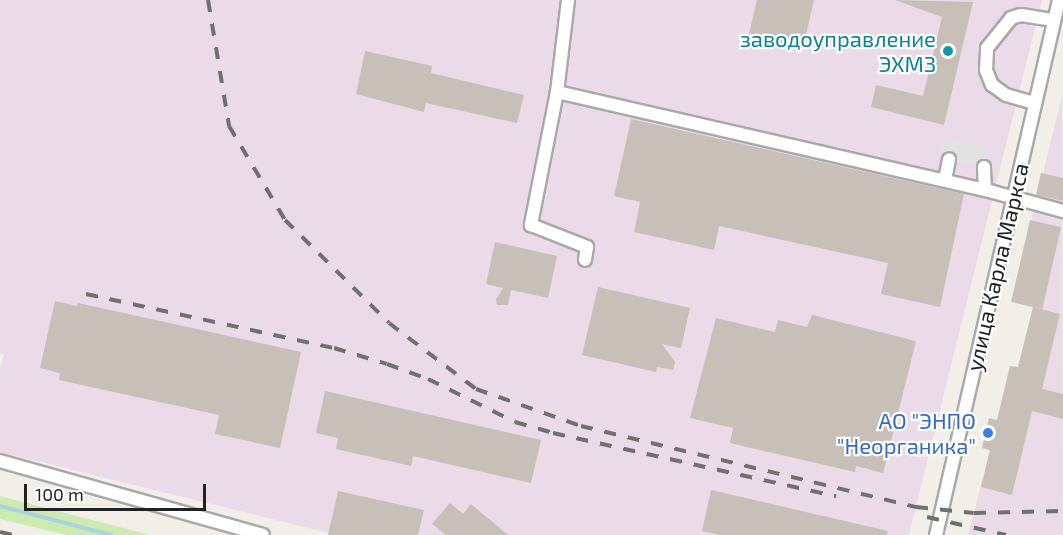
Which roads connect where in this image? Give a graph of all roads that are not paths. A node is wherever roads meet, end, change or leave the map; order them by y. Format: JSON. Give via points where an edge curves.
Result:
{"nodes":[{"id":1,"x":568,"y":0,"type":"edge"},
{"id":2,"x":1059,"y":0,"type":"edge"},
{"id":3,"x":1054,"y":21,"type":"junction"},
{"id":4,"x":557,"y":92,"type":"junction"},
{"id":5,"x":1034,"y":103,"type":"junction"},
{"id":6,"x":949,"y":159,"type":"dead end"},
{"id":7,"x":984,"y":167,"type":"dead end"},
{"id":8,"x":945,"y":180,"type":"junction"},
{"id":9,"x":985,"y":190,"type":"junction"},
{"id":10,"x":1013,"y":198,"type":"junction"},
{"id":11,"x":1063,"y":212,"type":"edge"},
{"id":12,"x":585,"y":260,"type":"dead end"},
{"id":13,"x":0,"y":461,"type":"edge"},
{"id":14,"x":263,"y":535,"type":"edge"},
{"id":15,"x":936,"y":535,"type":"edge"}],
"edges":[{"from":1,"to":4,"type":"street"},
{"from":2,"to":3,"type":"street","name":"улица Карла Маркса"},
{"from":3,"to":5,"type":"street","name":"улица Карла Маркса"},
{"from":3,"to":5,"type":"street","via":[[1021,15],[1011,18],[987,48],[992,85],[1006,95]]},
{"from":4,"to":8,"type":"street"},
{"from":4,"to":12,"type":"street","via":[[531,225],[587,247]]},
{"from":5,"to":10,"type":"street","name":"улица Карла Маркса"},
{"from":6,"to":8,"type":"street"},
{"from":7,"to":9,"type":"street"},
{"from":8,"to":9,"type":"street"},
{"from":9,"to":10,"type":"street"},
{"from":10,"to":11,"type":"street"},
{"from":10,"to":15,"type":"street","name":"улица Карла Маркса"},
{"from":13,"to":14,"type":"street"}]}
